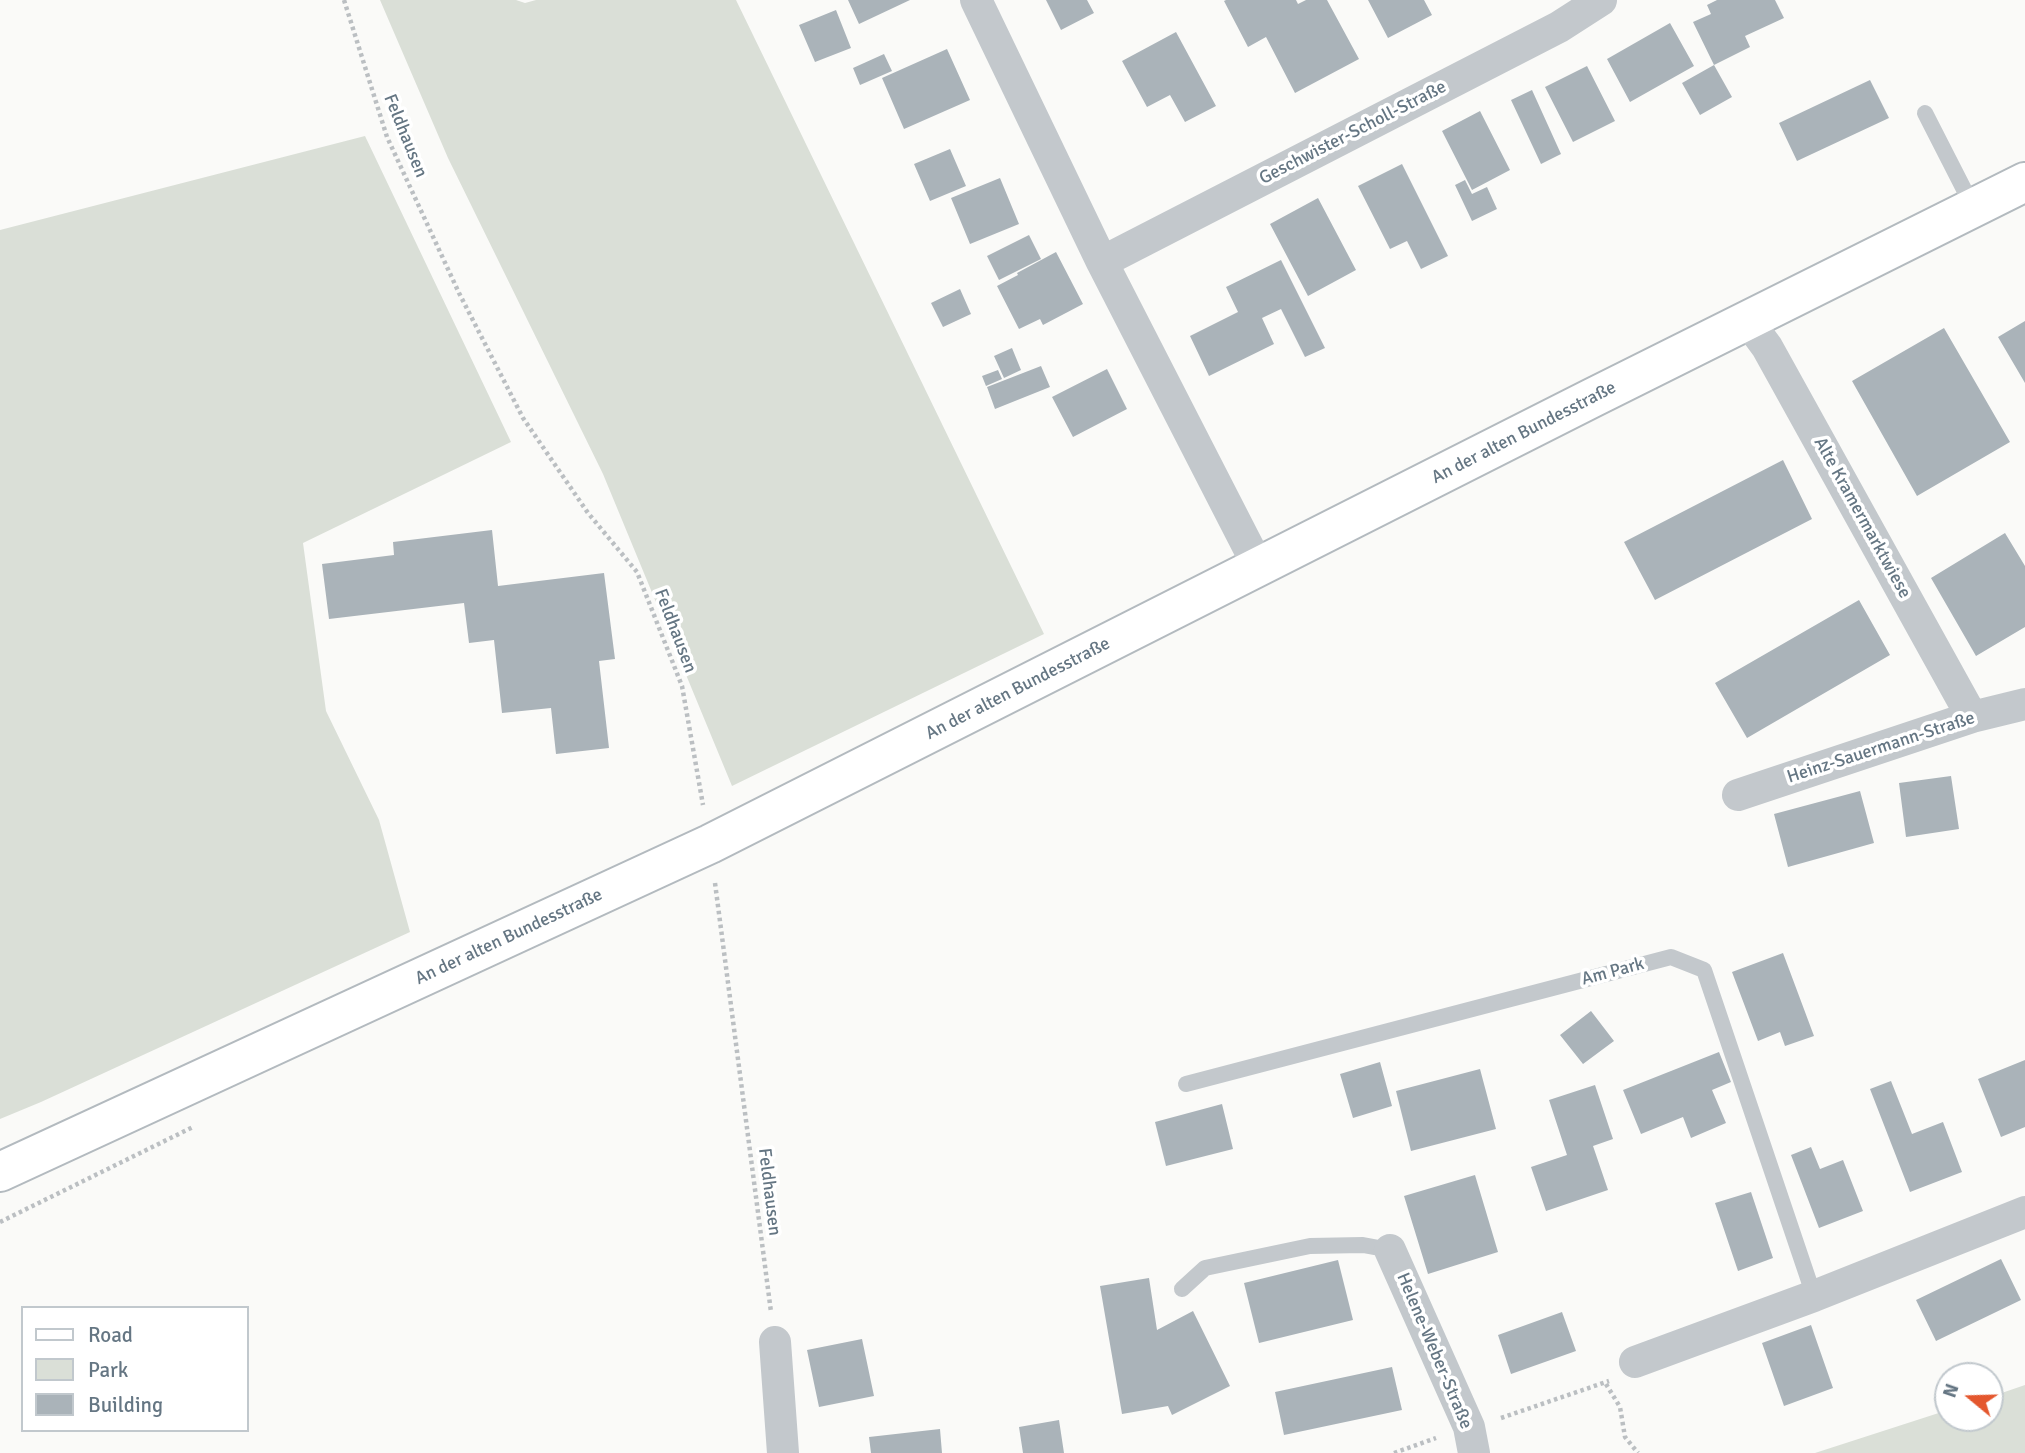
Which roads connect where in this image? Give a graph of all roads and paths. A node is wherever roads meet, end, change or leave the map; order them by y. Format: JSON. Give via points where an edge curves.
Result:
{"nodes":[{"id":1,"x":344,"y":0,"type":"edge"},
{"id":2,"x":976,"y":0,"type":"edge"},
{"id":3,"x":1601,"y":0,"type":"edge"},
{"id":4,"x":1925,"y":113,"type":"dead end"},
{"id":5,"x":2025,"y":182,"type":"edge"},
{"id":6,"x":1973,"y":207,"type":"junction"},
{"id":7,"x":1102,"y":262,"type":"junction"},
{"id":8,"x":1747,"y":320,"type":"junction"},
{"id":9,"x":1259,"y":568,"type":"junction"},
{"id":10,"x":2025,"y":705,"type":"edge"},
{"id":11,"x":1972,"y":717,"type":"junction"},
{"id":12,"x":1738,"y":795,"type":"dead end"},
{"id":13,"x":710,"y":844,"type":"junction"},
{"id":14,"x":1186,"y":1084,"type":"dead end"},
{"id":15,"x":0,"y":1172,"type":"edge"},
{"id":16,"x":2025,"y":1212,"type":"edge"},
{"id":17,"x":1390,"y":1250,"type":"joint"},
{"id":18,"x":1182,"y":1289,"type":"dead end"},
{"id":19,"x":1814,"y":1296,"type":"junction"},
{"id":20,"x":775,"y":1342,"type":"joint"},
{"id":21,"x":1635,"y":1362,"type":"joint"},
{"id":22,"x":1605,"y":1383,"type":"junction"},
{"id":23,"x":1472,"y":1440,"type":"edge"},
{"id":24,"x":783,"y":1453,"type":"edge"},
{"id":25,"x":1394,"y":1453,"type":"edge"},
{"id":26,"x":1638,"y":1453,"type":"edge"}],
"edges":[{"from":1,"to":13,"type":"path","name":"Feldhausen","via":[[387,137],[523,418],[588,513],[637,572],[682,686]]},
{"from":2,"to":7,"type":"street"},
{"from":3,"to":7,"type":"street","name":"Geschwister-Scholl-Straße","via":[[1547,34]]},
{"from":4,"to":6,"type":"lane"},
{"from":5,"to":6,"type":"street","name":"An der alten Bundesstraße"},
{"from":6,"to":8,"type":"street","name":"An der alten Bundesstraße"},
{"from":7,"to":9,"type":"street"},
{"from":8,"to":9,"type":"street","name":"An der alten Bundesstraße"},
{"from":8,"to":11,"type":"street","name":"Alte Kramermarktwiese","via":[[1767,346]]},
{"from":9,"to":13,"type":"street","name":"An der alten Bundesstraße"},
{"from":10,"to":11,"type":"street","name":"Heinz-Sauermann-Straße"},
{"from":11,"to":12,"type":"street","name":"Heinz-Sauermann-Straße"},
{"from":13,"to":15,"type":"street","name":"An der alten Bundesstraße"},
{"from":13,"to":20,"type":"path","name":"Feldhausen"},
{"from":14,"to":19,"type":"lane","name":"Am Park","via":[[1671,957],[1704,970]]},
{"from":16,"to":19,"type":"street"},
{"from":17,"to":18,"type":"lane","via":[[1363,1245],[1310,1246],[1205,1268]]},
{"from":17,"to":23,"type":"street","name":"Helene-Weber-Straße"},
{"from":19,"to":21,"type":"street"},
{"from":20,"to":24,"type":"street"},
{"from":21,"to":22,"type":"path"},
{"from":22,"to":23,"type":"path"},
{"from":22,"to":26,"type":"path","via":[[1620,1407],[1625,1437]]},
{"from":23,"to":25,"type":"path"}]}
